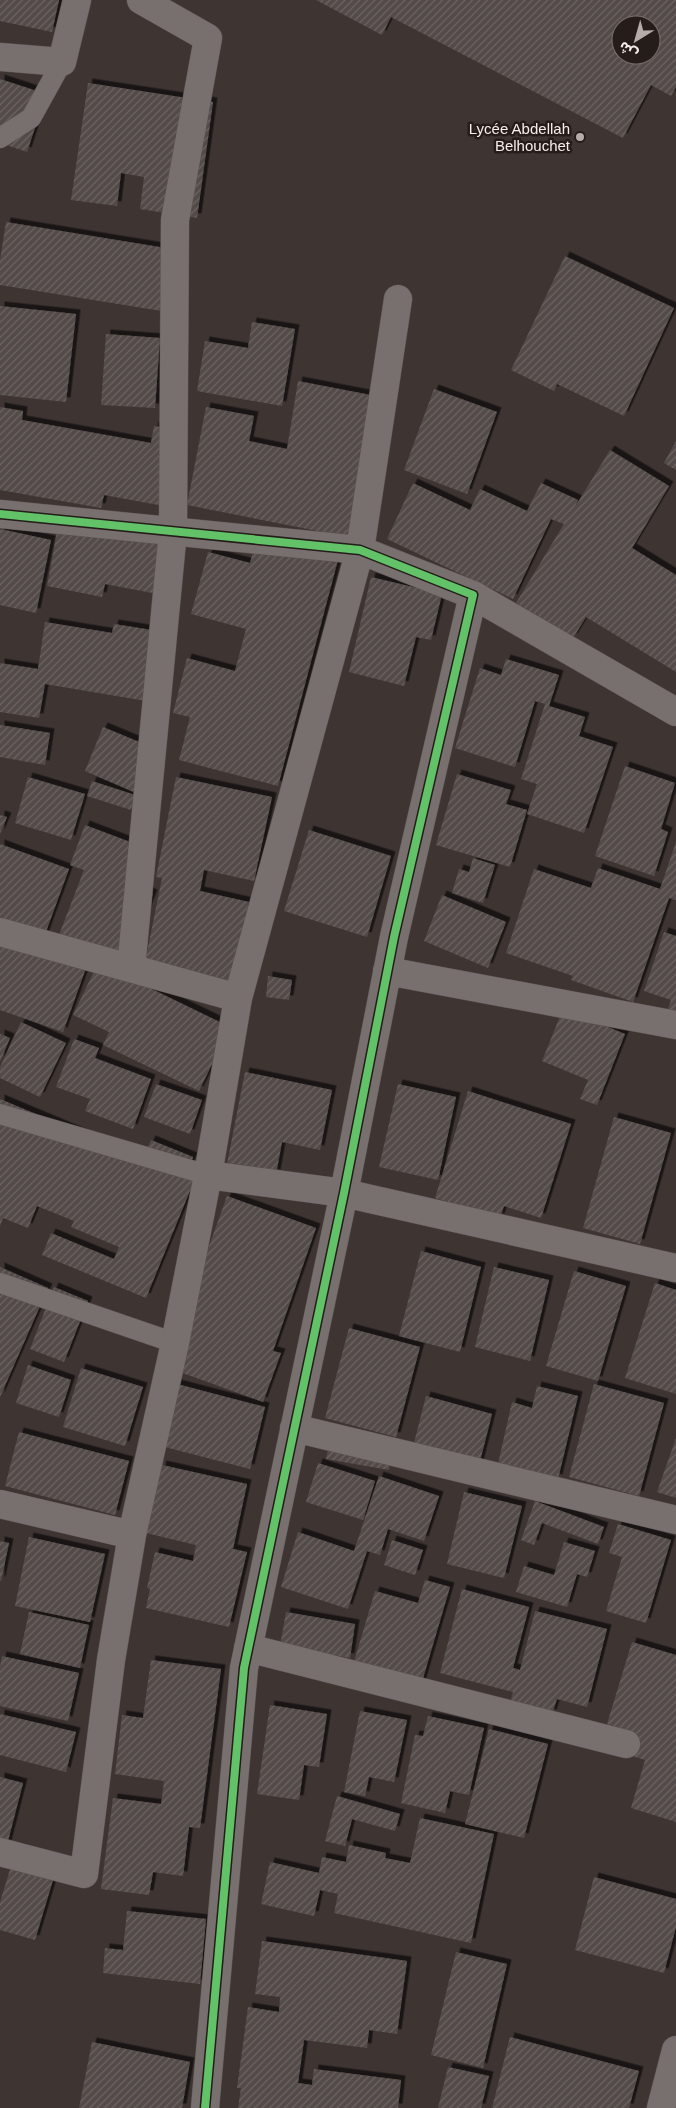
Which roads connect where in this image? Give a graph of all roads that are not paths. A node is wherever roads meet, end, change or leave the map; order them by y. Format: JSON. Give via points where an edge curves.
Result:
{"nodes":[{"id":1,"x":77,"y":0,"type":"edge"},
{"id":2,"x":141,"y":0,"type":"edge"},
{"id":3,"x":0,"y":57,"type":"edge"},
{"id":4,"x":62,"y":62,"type":"junction"},
{"id":5,"x":0,"y":138,"type":"edge"},
{"id":6,"x":398,"y":299,"type":"dead end"},
{"id":7,"x":0,"y":514,"type":"edge"},
{"id":8,"x":174,"y":531,"type":"junction"},
{"id":9,"x":360,"y":550,"type":"junction"},
{"id":10,"x":473,"y":595,"type":"junction"},
{"id":11,"x":676,"y":712,"type":"edge"},
{"id":12,"x":0,"y":932,"type":"edge"},
{"id":13,"x":132,"y":968,"type":"junction"},
{"id":14,"x":388,"y":971,"type":"junction"},
{"id":15,"x":238,"y":998,"type":"junction"},
{"id":16,"x":676,"y":1025,"type":"edge"},
{"id":17,"x":0,"y":1114,"type":"edge"},
{"id":18,"x":208,"y":1175,"type":"junction"},
{"id":19,"x":344,"y":1193,"type":"junction"},
{"id":20,"x":676,"y":1268,"type":"edge"},
{"id":21,"x":0,"y":1283,"type":"edge"},
{"id":22,"x":175,"y":1344,"type":"junction"},
{"id":23,"x":294,"y":1428,"type":"junction"},
{"id":24,"x":0,"y":1504,"type":"edge"},
{"id":25,"x":676,"y":1520,"type":"edge"},
{"id":26,"x":132,"y":1535,"type":"junction"},
{"id":27,"x":248,"y":1648,"type":"junction"},
{"id":28,"x":626,"y":1744,"type":"dead end"},
{"id":29,"x":0,"y":1852,"type":"edge"},
{"id":30,"x":676,"y":2050,"type":"edge"},
{"id":31,"x":205,"y":2108,"type":"edge"},
{"id":32,"x":661,"y":2108,"type":"edge"}],
"edges":[{"from":1,"to":4,"type":"street"},
{"from":2,"to":8,"type":"street","via":[[208,38],[175,220]]},
{"from":3,"to":4,"type":"street"},
{"from":4,"to":5,"type":"lane","via":[[31,118]]},
{"from":6,"to":9,"type":"street"},
{"from":7,"to":8,"type":"street"},
{"from":8,"to":9,"type":"street"},
{"from":8,"to":13,"type":"street"},
{"from":9,"to":10,"type":"street"},
{"from":9,"to":15,"type":"street"},
{"from":10,"to":11,"type":"street"},
{"from":10,"to":14,"type":"street"},
{"from":12,"to":13,"type":"street"},
{"from":13,"to":15,"type":"street"},
{"from":14,"to":16,"type":"street"},
{"from":14,"to":19,"type":"street"},
{"from":15,"to":18,"type":"street"},
{"from":17,"to":18,"type":"lane"},
{"from":18,"to":19,"type":"street"},
{"from":18,"to":22,"type":"street"},
{"from":19,"to":20,"type":"street"},
{"from":19,"to":23,"type":"street"},
{"from":21,"to":22,"type":"lane"},
{"from":22,"to":26,"type":"street"},
{"from":23,"to":25,"type":"street"},
{"from":23,"to":27,"type":"street"},
{"from":24,"to":26,"type":"street"},
{"from":26,"to":29,"type":"street","via":[[111,1660],[84,1874]]},
{"from":27,"to":28,"type":"street"},
{"from":27,"to":31,"type":"street"},
{"from":30,"to":32,"type":"street"}]}
